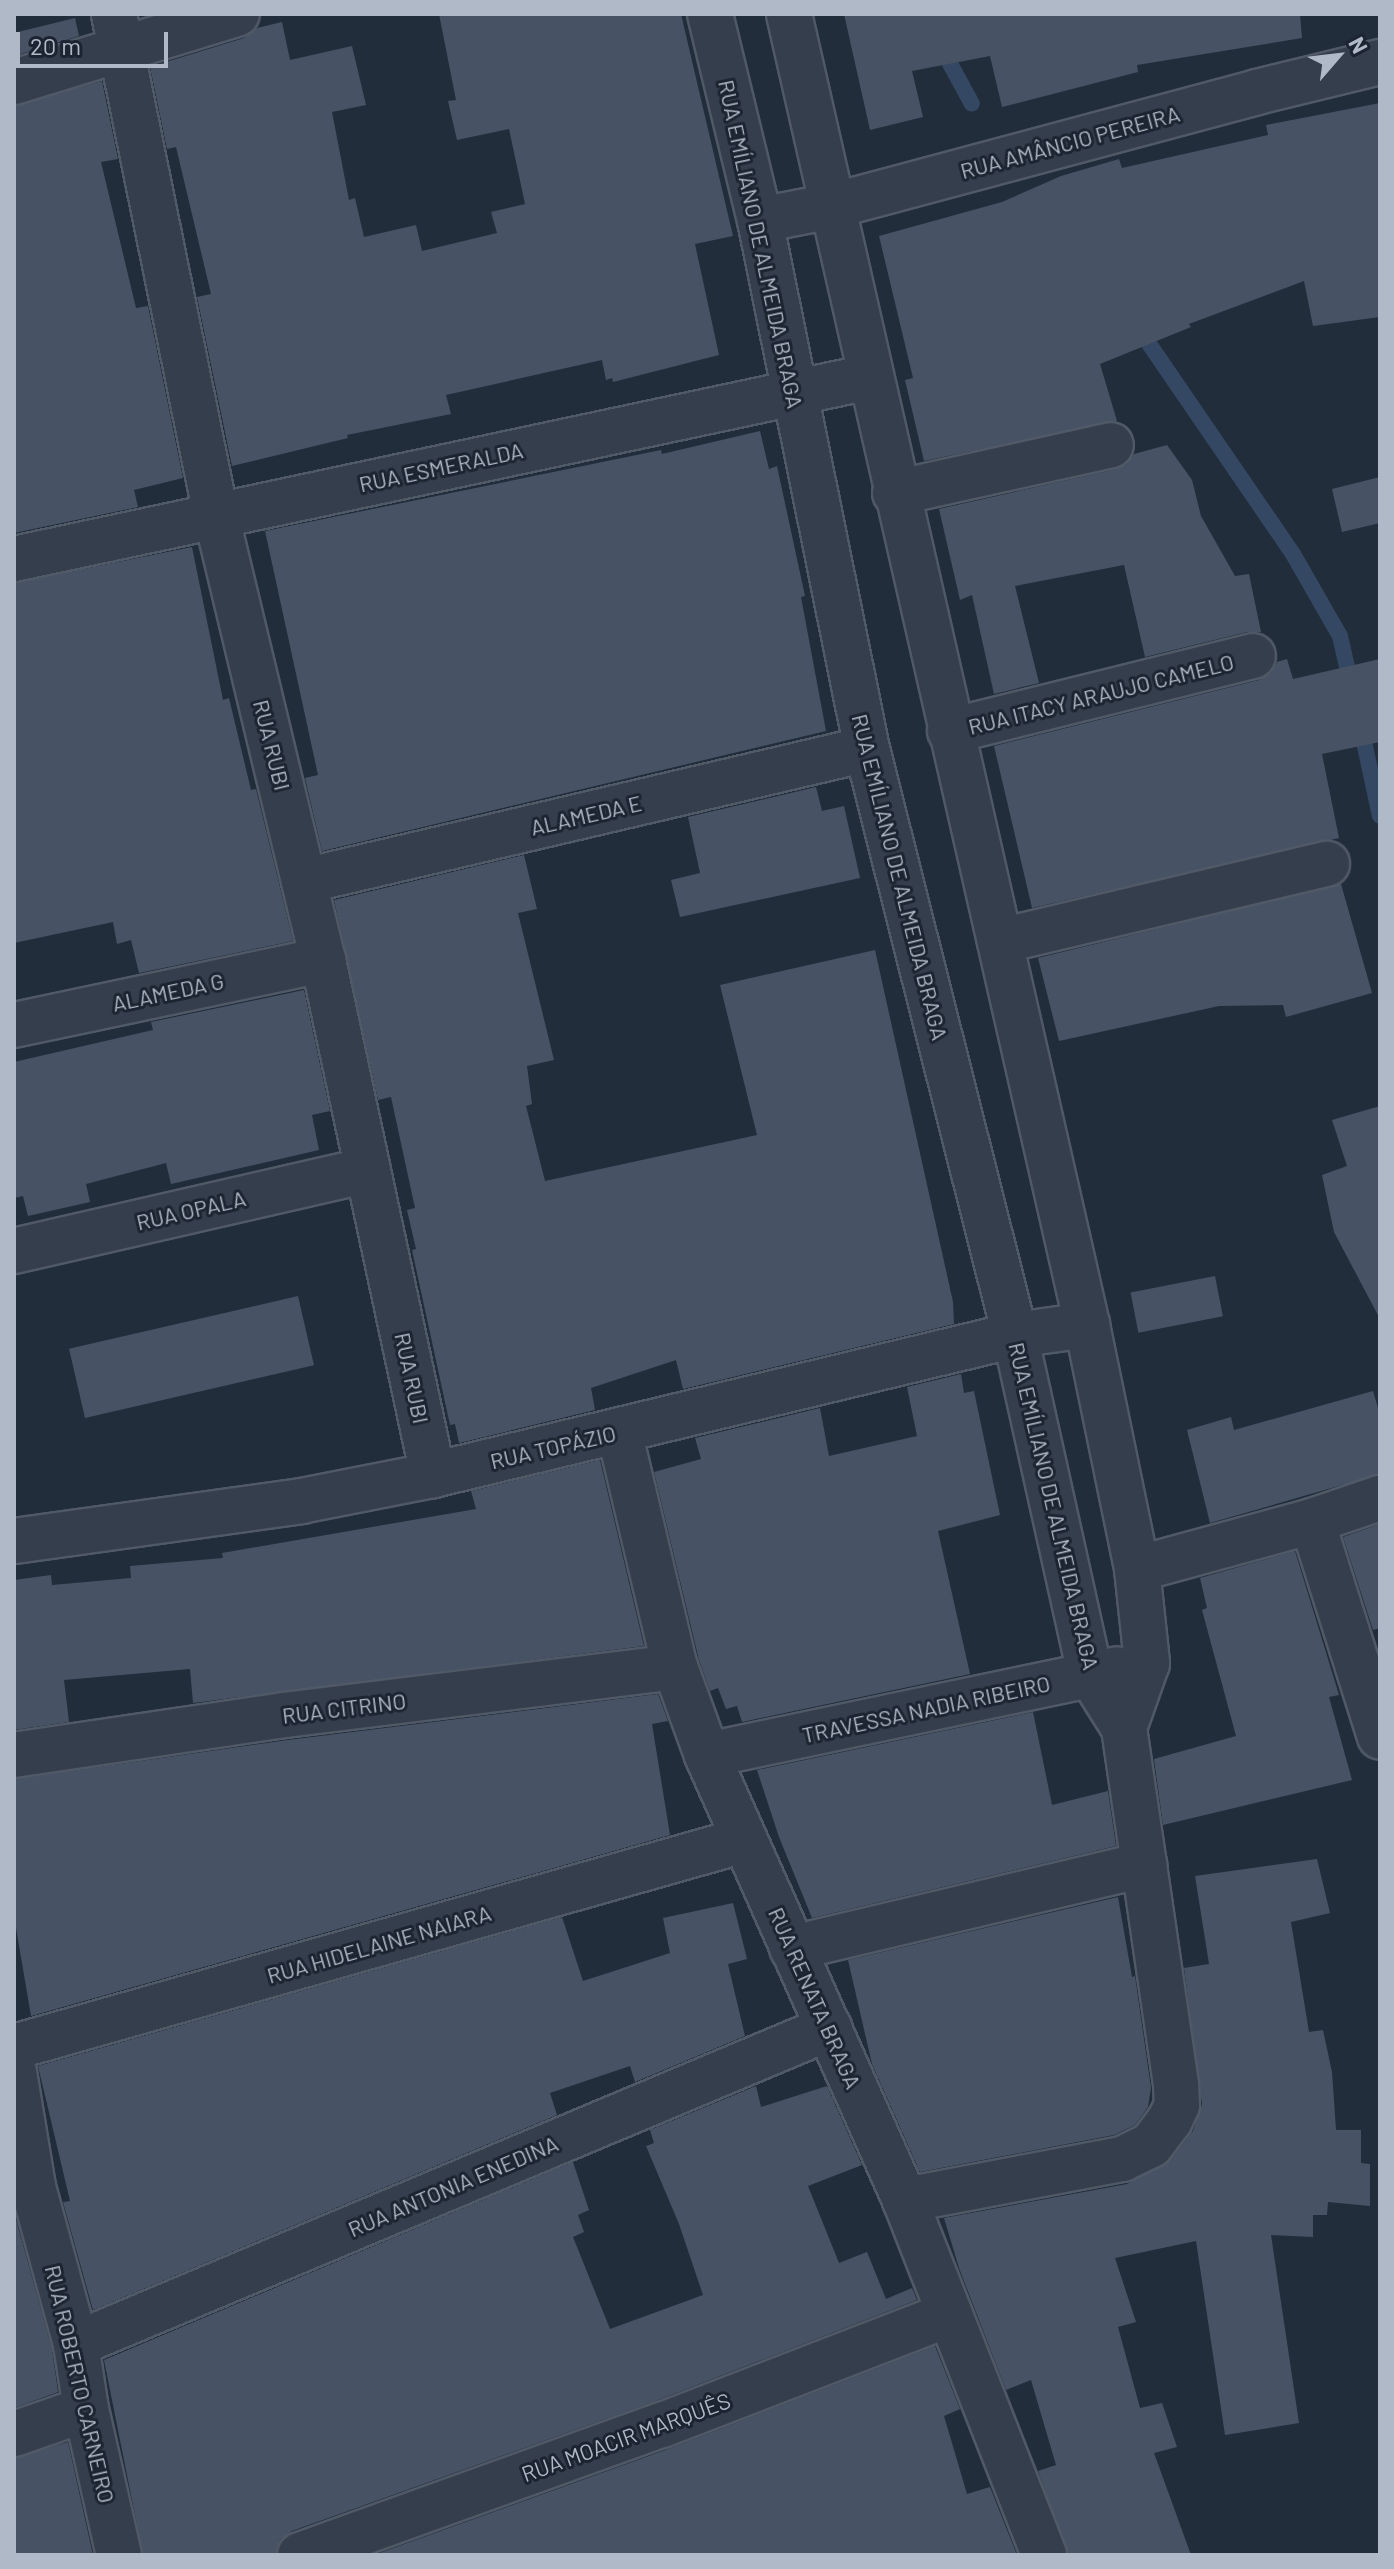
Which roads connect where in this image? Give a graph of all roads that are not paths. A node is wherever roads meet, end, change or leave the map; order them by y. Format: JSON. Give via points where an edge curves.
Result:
{"nodes":[{"id":1,"x":237,"y":14,"type":"edge"},
{"id":2,"x":710,"y":14,"type":"edge"},
{"id":3,"x":789,"y":14,"type":"edge"},
{"id":4,"x":118,"y":32,"type":"edge"},
{"id":5,"x":1380,"y":62,"type":"edge"},
{"id":6,"x":14,"y":82,"type":"edge"},
{"id":7,"x":832,"y":206,"type":"junction"},
{"id":8,"x":760,"y":220,"type":"junction"},
{"id":9,"x":869,"y":377,"type":"junction"},
{"id":10,"x":793,"y":391,"type":"junction"},
{"id":11,"x":1111,"y":445,"type":"dead end"},
{"id":12,"x":895,"y":493,"type":"junction"},
{"id":13,"x":216,"y":515,"type":"junction"},
{"id":14,"x":14,"y":559,"type":"edge"},
{"id":15,"x":1253,"y":656,"type":"dead end"},
{"id":16,"x":950,"y":731,"type":"junction"},
{"id":17,"x":867,"y":749,"type":"junction"},
{"id":18,"x":1327,"y":864,"type":"dead end"},
{"id":19,"x":304,"y":881,"type":"junction"},
{"id":20,"x":1000,"y":941,"type":"junction"},
{"id":21,"x":323,"y":960,"type":"junction"},
{"id":22,"x":14,"y":1025,"type":"edge"},
{"id":23,"x":368,"y":1170,"type":"junction"},
{"id":24,"x":14,"y":1251,"type":"edge"},
{"id":25,"x":1087,"y":1325,"type":"junction"},
{"id":26,"x":1015,"y":1335,"type":"junction"},
{"id":27,"x":619,"y":1431,"type":"junction"},
{"id":28,"x":433,"y":1475,"type":"junction"},
{"id":29,"x":1380,"y":1498,"type":"edge"},
{"id":30,"x":1312,"y":1521,"type":"junction"},
{"id":31,"x":14,"y":1541,"type":"edge"},
{"id":32,"x":1137,"y":1569,"type":"junction"},
{"id":33,"x":1147,"y":1663,"type":"junction"},
{"id":34,"x":675,"y":1667,"type":"junction"},
{"id":35,"x":1090,"y":1674,"type":"junction"},
{"id":36,"x":1124,"y":1728,"type":"junction"},
{"id":37,"x":1380,"y":1737,"type":"edge"},
{"id":38,"x":14,"y":1755,"type":"edge"},
{"id":39,"x":707,"y":1755,"type":"junction"},
{"id":40,"x":744,"y":1840,"type":"junction"},
{"id":41,"x":1144,"y":1865,"type":"junction"},
{"id":42,"x":792,"y":1948,"type":"junction"},
{"id":43,"x":829,"y":2028,"type":"junction"},
{"id":44,"x":14,"y":2047,"type":"edge"},
{"id":45,"x":14,"y":2072,"type":"edge"},
{"id":46,"x":23,"y":2189,"type":"edge"},
{"id":47,"x":905,"y":2200,"type":"junction"},
{"id":48,"x":949,"y":2314,"type":"junction"},
{"id":49,"x":76,"y":2344,"type":"junction"},
{"id":50,"x":86,"y":2409,"type":"junction"},
{"id":51,"x":14,"y":2434,"type":"edge"},
{"id":52,"x":119,"y":2555,"type":"edge"},
{"id":53,"x":300,"y":2555,"type":"edge"},
{"id":54,"x":1044,"y":2555,"type":"edge"}],
"edges":[{"from":1,"to":4,"type":"street"},
{"from":2,"to":8,"type":"street","name":"RUA EMÍLIANO DE ALMEIDA BRAGA"},
{"from":3,"to":7,"type":"street","name":"RUA EMÍLIANO DE ALMEIDA BRAGA"},
{"from":4,"to":6,"type":"street"},
{"from":4,"to":13,"type":"street","name":"RUA RUBI"},
{"from":5,"to":7,"type":"street","name":"RUA AMÂNCIO PEREIRA"},
{"from":7,"to":8,"type":"street","name":"RUA AMÂNCIO PEREIRA"},
{"from":7,"to":9,"type":"street","name":"RUA EMÍLIANO DE ALMEIDA BRAGA"},
{"from":8,"to":10,"type":"street","name":"RUA EMÍLIANO DE ALMEIDA BRAGA"},
{"from":9,"to":10,"type":"street","name":"RUA ESMERALDA"},
{"from":9,"to":12,"type":"street","name":"RUA EMÍLIANO DE ALMEIDA BRAGA"},
{"from":10,"to":13,"type":"street","name":"RUA ESMERALDA"},
{"from":10,"to":17,"type":"street","name":"RUA EMÍLIANO DE ALMEIDA BRAGA"},
{"from":11,"to":12,"type":"street"},
{"from":12,"to":16,"type":"street","name":"RUA EMÍLIANO DE ALMEIDA BRAGA"},
{"from":13,"to":14,"type":"street","name":"RUA ESMERALDA"},
{"from":13,"to":19,"type":"street","name":"RUA RUBI"},
{"from":15,"to":16,"type":"street","name":"RUA ITACY ARAUJO CAMELO"},
{"from":16,"to":20,"type":"street","name":"RUA EMÍLIANO DE ALMEIDA BRAGA"},
{"from":17,"to":19,"type":"street","name":"ALAMEDA E"},
{"from":17,"to":26,"type":"street","name":"RUA EMÍLIANO DE ALMEIDA BRAGA"},
{"from":18,"to":20,"type":"street"},
{"from":19,"to":21,"type":"street","name":"RUA RUBI"},
{"from":20,"to":25,"type":"street","name":"RUA EMÍLIANO DE ALMEIDA BRAGA"},
{"from":21,"to":22,"type":"street","name":"ALAMEDA G"},
{"from":21,"to":23,"type":"street","name":"RUA RUBI"},
{"from":23,"to":24,"type":"street","name":"RUA OPALA"},
{"from":23,"to":28,"type":"street","name":"RUA RUBI"},
{"from":25,"to":26,"type":"street","name":"RUA TOPÁZIO"},
{"from":25,"to":32,"type":"street","name":"RUA EMÍLIANO DE ALMEIDA BRAGA"},
{"from":26,"to":27,"type":"street","name":"RUA TOPÁZIO"},
{"from":26,"to":35,"type":"street","name":"RUA EMÍLIANO DE ALMEIDA BRAGA"},
{"from":27,"to":28,"type":"street","name":"RUA TOPÁZIO"},
{"from":27,"to":34,"type":"street","name":"RUA RENATA BRAGA"},
{"from":28,"to":31,"type":"street","name":"RUA TOPÁZIO","via":[[301,1501]]},
{"from":29,"to":30,"type":"street"},
{"from":30,"to":32,"type":"street"},
{"from":30,"to":37,"type":"street"},
{"from":32,"to":33,"type":"street","name":"RUA EMÍLIANO DE ALMEIDA BRAGA"},
{"from":33,"to":35,"type":"street","name":"TRAVESSA NADIA RIBEIRO"},
{"from":33,"to":36,"type":"street","name":"RUA EMÍLIANO DE ALMEIDA BRAGA"},
{"from":34,"to":38,"type":"street","name":"RUA CITRINO"},
{"from":34,"to":39,"type":"street","name":"RUA RENATA BRAGA"},
{"from":35,"to":36,"type":"street","name":"RUA EMÍLIANO DE ALMEIDA BRAGA"},
{"from":35,"to":39,"type":"street","name":"TRAVESSA NADIA RIBEIRO"},
{"from":36,"to":41,"type":"street","name":"RUA EMÍLIANO DE ALMEIDA BRAGA"},
{"from":39,"to":40,"type":"street","name":"RUA RENATA BRAGA"},
{"from":40,"to":42,"type":"street","name":"RUA RENATA BRAGA"},
{"from":40,"to":44,"type":"street","name":"RUA HIDELAINE NAIARA"},
{"from":41,"to":42,"type":"street"},
{"from":41,"to":47,"type":"street","name":"RUA EMÍLIANO DE ALMEIDA BRAGA","via":[[1177,2105],[1151,2145],[1122,2159]]},
{"from":42,"to":43,"type":"street","name":"RUA RENATA BRAGA"},
{"from":43,"to":47,"type":"street","name":"RUA RENATA BRAGA"},
{"from":43,"to":49,"type":"street","name":"RUA ANTONIA ENEDINA"},
{"from":45,"to":46,"type":"street","name":"RUA ROBERTO CARNEIRO"},
{"from":46,"to":49,"type":"street","name":"RUA ROBERTO CARNEIRO"},
{"from":47,"to":48,"type":"street","name":"RUA RENATA BRAGA"},
{"from":48,"to":53,"type":"street","name":"RUA MOACIR MARQUÊS","via":[[662,2425]]},
{"from":48,"to":54,"type":"street","name":"RUA RENATA BRAGA"},
{"from":49,"to":50,"type":"street","name":"RUA ROBERTO CARNEIRO"},
{"from":50,"to":51,"type":"street"},
{"from":50,"to":52,"type":"street","name":"RUA ROBERTO CARNEIRO"}]}
